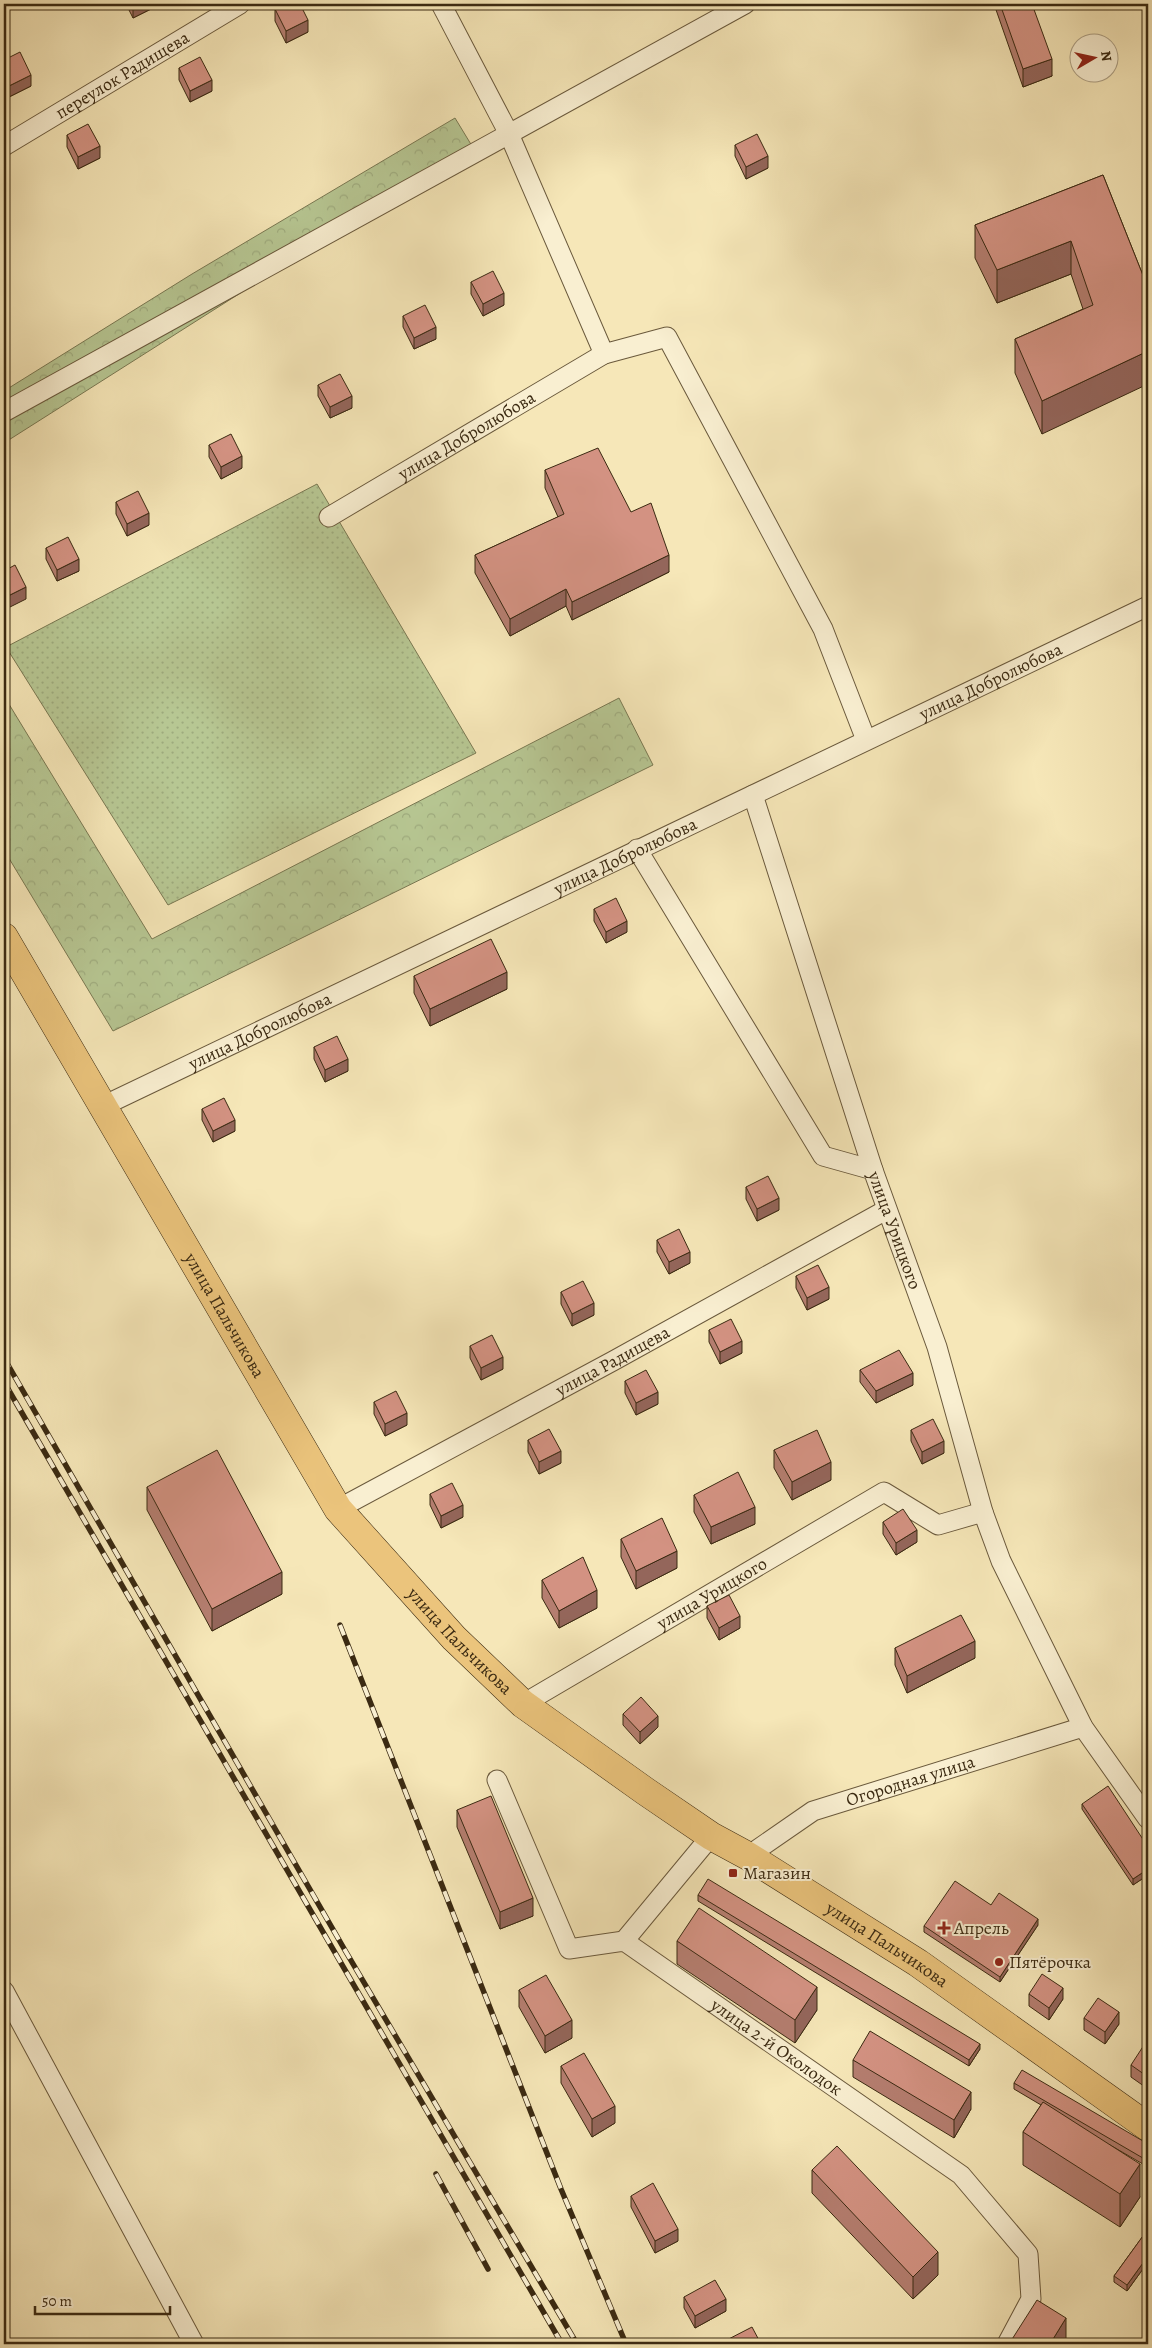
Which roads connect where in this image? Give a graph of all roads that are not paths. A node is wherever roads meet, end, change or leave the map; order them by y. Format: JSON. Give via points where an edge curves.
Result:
{"nodes":[{"id":1,"x":240,"y":4,"type":"edge"},
{"id":2,"x":440,"y":4,"type":"edge"},
{"id":3,"x":745,"y":4,"type":"edge"},
{"id":4,"x":509,"y":134,"type":"junction"},
{"id":5,"x":4,"y":146,"type":"edge"},
{"id":6,"x":604,"y":354,"type":"junction"},
{"id":7,"x":4,"y":412,"type":"edge"},
{"id":8,"x":329,"y":517,"type":"dead end"},
{"id":9,"x":1148,"y":606,"type":"edge"},
{"id":10,"x":866,"y":740,"type":"junction"},
{"id":11,"x":754,"y":795,"type":"junction"},
{"id":12,"x":637,"y":849,"type":"junction"},
{"id":13,"x":4,"y":936,"type":"edge"},
{"id":14,"x":103,"y":1106,"type":"junction"},
{"id":15,"x":873,"y":1170,"type":"junction"},
{"id":16,"x":886,"y":1210,"type":"junction"},
{"id":17,"x":338,"y":1509,"type":"junction"},
{"id":18,"x":983,"y":1512,"type":"junction"},
{"id":19,"x":523,"y":1704,"type":"junction"},
{"id":20,"x":1083,"y":1727,"type":"junction"},
{"id":21,"x":497,"y":1780,"type":"dead end"},
{"id":22,"x":1148,"y":1819,"type":"edge"},
{"id":23,"x":711,"y":1836,"type":"junction"},
{"id":24,"x":748,"y":1856,"type":"junction"},
{"id":25,"x":624,"y":1941,"type":"junction"},
{"id":26,"x":4,"y":1991,"type":"edge"},
{"id":27,"x":1148,"y":2127,"type":"edge"},
{"id":28,"x":194,"y":2344,"type":"edge"},
{"id":29,"x":1007,"y":2344,"type":"edge"}],
"edges":[{"from":1,"to":5,"type":"street","name":"переулок Радищева"},
{"from":2,"to":4,"type":"street"},
{"from":3,"to":4,"type":"street"},
{"from":4,"to":6,"type":"street"},
{"from":4,"to":7,"type":"street"},
{"from":6,"to":8,"type":"street","name":"улица Добролюбова"},
{"from":6,"to":10,"type":"street","name":"улица Добролюбова","via":[[667,336],[823,629]]},
{"from":9,"to":10,"type":"street","name":"улица Добролюбова"},
{"from":10,"to":11,"type":"street","name":"улица Добролюбова"},
{"from":11,"to":12,"type":"street","name":"улица Добролюбова"},
{"from":11,"to":15,"type":"street"},
{"from":12,"to":14,"type":"street","name":"улица Добролюбова"},
{"from":12,"to":15,"type":"street","name":"улица Урицкого","via":[[823,1156]]},
{"from":13,"to":14,"type":"main road","name":"улица Пальчикова"},
{"from":14,"to":17,"type":"main road","name":"улица Пальчикова"},
{"from":15,"to":16,"type":"street","name":"улица Урицкого"},
{"from":16,"to":17,"type":"street","name":"улица Радищева"},
{"from":16,"to":18,"type":"street","name":"улица Урицкого","via":[[937,1347]]},
{"from":17,"to":19,"type":"main road","name":"улица Пальчикова","via":[[454,1638]]},
{"from":18,"to":19,"type":"street","name":"улица Урицкого","via":[[938,1525],[884,1492]]},
{"from":18,"to":20,"type":"street","name":"улица Урицкого","via":[[1001,1561]]},
{"from":19,"to":23,"type":"main road","name":"улица Пальчикова"},
{"from":20,"to":22,"type":"street","name":"улица Урицкого"},
{"from":20,"to":24,"type":"street","name":"Огородная улица","via":[[813,1812]]},
{"from":21,"to":25,"type":"street","via":[[569,1949]]},
{"from":23,"to":24,"type":"main road","name":"улица Пальчикова"},
{"from":23,"to":25,"type":"street"},
{"from":24,"to":27,"type":"main road","name":"улица Пальчикова","via":[[918,1963]]},
{"from":25,"to":29,"type":"street","name":"улица 2-й Околодок","via":[[961,2175],[1028,2254],[1032,2299]]},
{"from":26,"to":28,"type":"street"}]}
